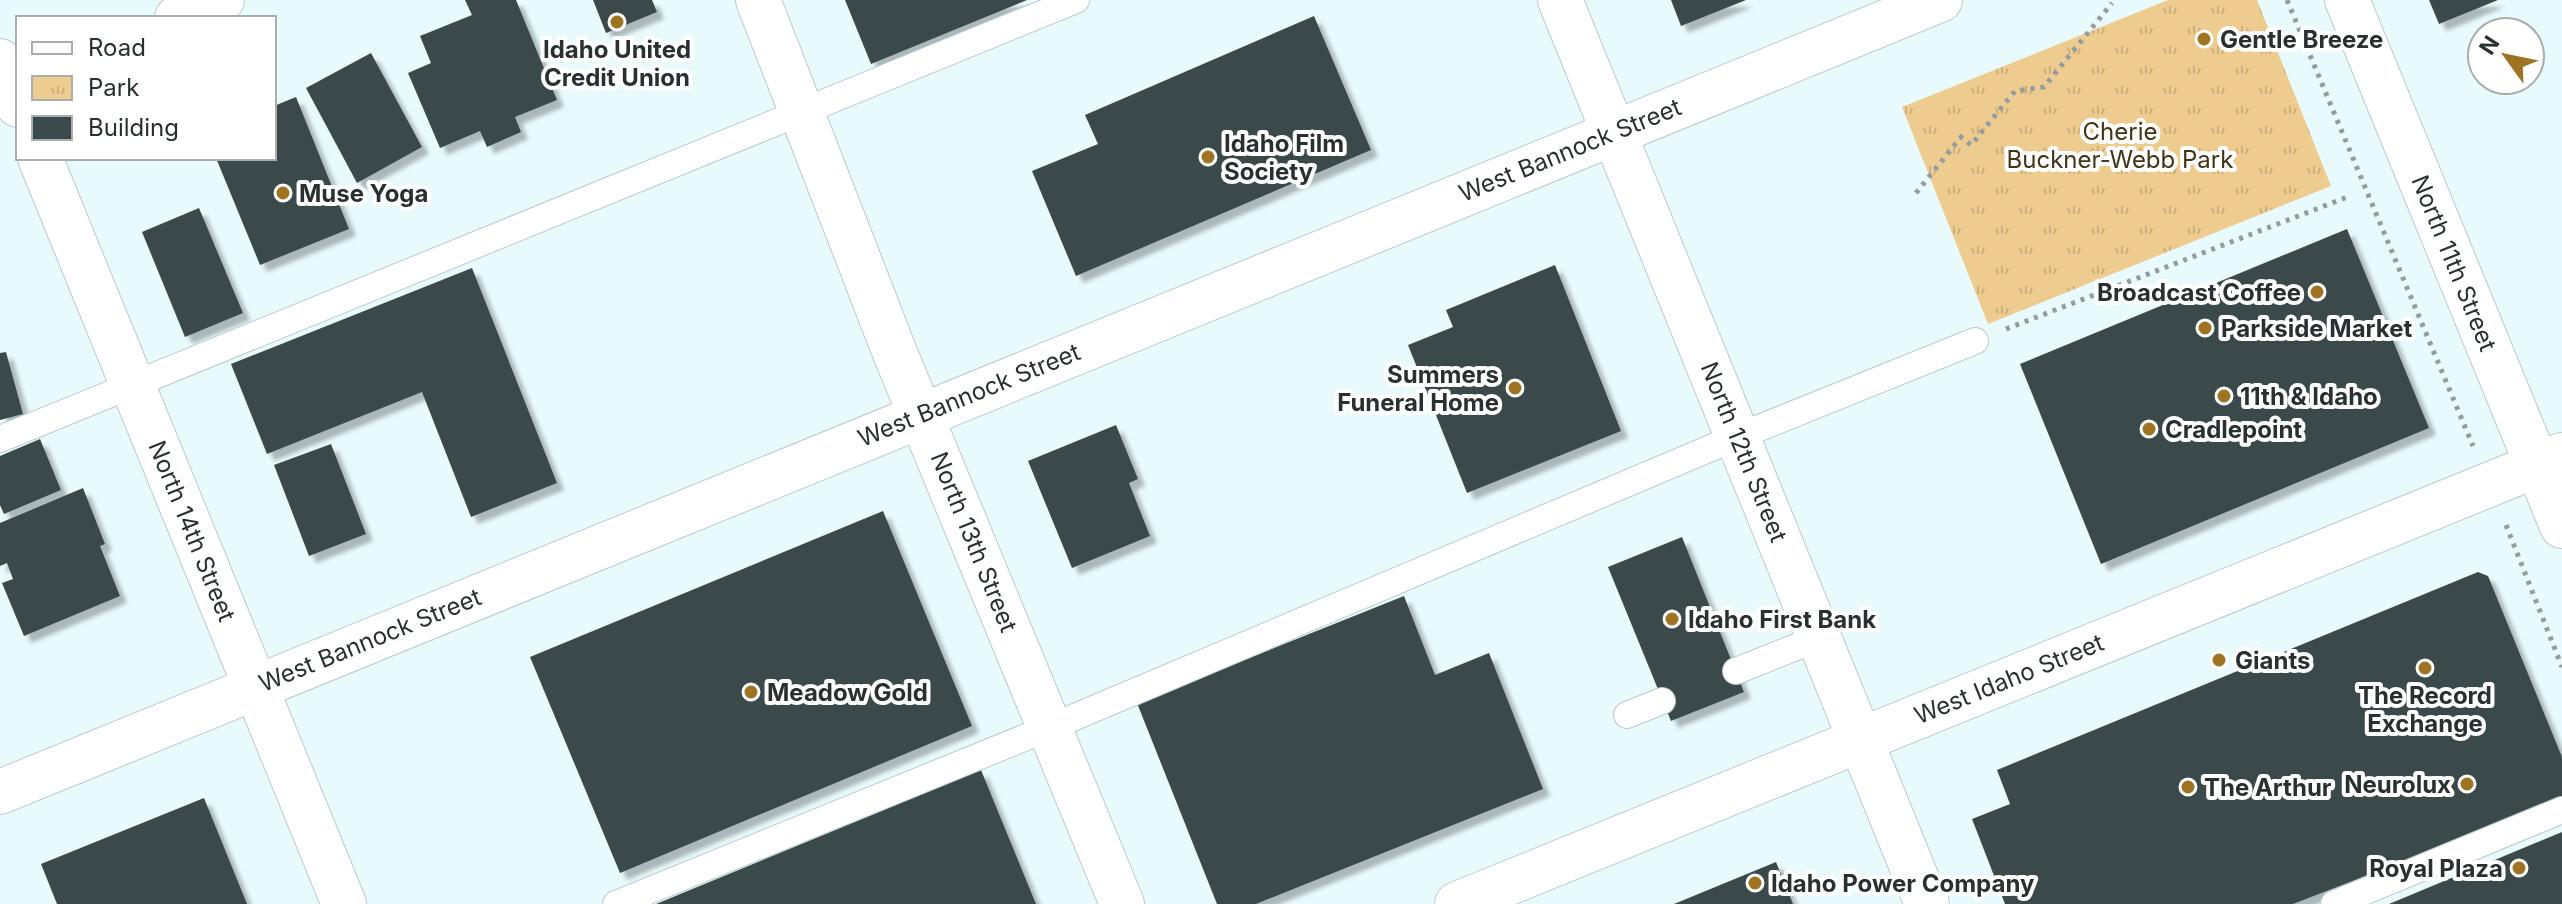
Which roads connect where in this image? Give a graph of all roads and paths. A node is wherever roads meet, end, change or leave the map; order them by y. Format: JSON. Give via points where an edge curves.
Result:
{"nodes":[{"id":1,"x":222,"y":0,"type":"edge"},
{"id":2,"x":758,"y":0,"type":"edge"},
{"id":3,"x":1076,"y":0,"type":"edge"},
{"id":4,"x":1560,"y":0,"type":"edge"},
{"id":5,"x":1940,"y":0,"type":"edge"},
{"id":6,"x":2287,"y":0,"type":"edge"},
{"id":7,"x":2347,"y":0,"type":"edge"},
{"id":8,"x":2112,"y":3,"type":"dead end"},
{"id":9,"x":182,"y":16,"type":"edge"},
{"id":10,"x":799,"y":114,"type":"junction"},
{"id":11,"x":1614,"y":132,"type":"junction"},
{"id":12,"x":41,"y":160,"type":"edge"},
{"id":13,"x":1916,"y":193,"type":"dead end"},
{"id":14,"x":2350,"y":196,"type":"dead end"},
{"id":15,"x":1975,"y":341,"type":"joint"},
{"id":16,"x":132,"y":385,"type":"junction"},
{"id":17,"x":2457,"y":405,"type":"dead end"},
{"id":18,"x":921,"y":414,"type":"junction"},
{"id":19,"x":1737,"y":437,"type":"junction"},
{"id":20,"x":0,"y":439,"type":"edge"},
{"id":21,"x":2550,"y":460,"type":"edge"},
{"id":22,"x":2562,"y":526,"type":"edge"},
{"id":23,"x":2524,"y":570,"type":"dead end"},
{"id":24,"x":1819,"y":638,"type":"junction"},
{"id":25,"x":2562,"y":667,"type":"edge"},
{"id":26,"x":1736,"y":671,"type":"dead end"},
{"id":27,"x":255,"y":687,"type":"junction"},
{"id":28,"x":1662,"y":701,"type":"dead end"},
{"id":29,"x":1627,"y":715,"type":"dead end"},
{"id":30,"x":1051,"y":727,"type":"junction"},
{"id":31,"x":1861,"y":740,"type":"junction"},
{"id":32,"x":0,"y":792,"type":"edge"},
{"id":33,"x":2562,"y":810,"type":"edge"},
{"id":34,"x":344,"y":904,"type":"edge"},
{"id":35,"x":616,"y":904,"type":"edge"},
{"id":36,"x":1122,"y":904,"type":"edge"},
{"id":37,"x":1457,"y":904,"type":"edge"},
{"id":38,"x":1927,"y":904,"type":"edge"},
{"id":39,"x":2334,"y":904,"type":"edge"}],
"edges":[{"from":1,"to":9,"type":"street"},
{"from":2,"to":10,"type":"street","name":"North 13th Street"},
{"from":3,"to":10,"type":"lane"},
{"from":4,"to":11,"type":"street","name":"North 12th Street"},
{"from":5,"to":11,"type":"street","name":"West Bannock Street"},
{"from":6,"to":17,"type":"path"},
{"from":7,"to":21,"type":"street","name":"North 11th Street"},
{"from":8,"to":13,"type":"path","via":[[2044,87],[2015,91],[1971,145],[1961,137]]},
{"from":10,"to":16,"type":"lane"},
{"from":10,"to":18,"type":"street","name":"North 13th Street"},
{"from":11,"to":18,"type":"street","name":"West Bannock Street"},
{"from":11,"to":19,"type":"street","name":"North 12th Street"},
{"from":12,"to":16,"type":"street","name":"North 14th Street"},
{"from":14,"to":15,"type":"path"},
{"from":15,"to":19,"type":"lane"},
{"from":16,"to":20,"type":"lane"},
{"from":16,"to":27,"type":"street","name":"North 14th Street"},
{"from":18,"to":27,"type":"street","name":"West Bannock Street"},
{"from":18,"to":30,"type":"street","name":"North 13th Street"},
{"from":19,"to":24,"type":"street","name":"North 12th Street"},
{"from":19,"to":30,"type":"lane"},
{"from":21,"to":22,"type":"street","name":"North 11th Street"},
{"from":21,"to":31,"type":"street","name":"West Idaho Street"},
{"from":23,"to":25,"type":"path"},
{"from":24,"to":26,"type":"lane"},
{"from":24,"to":31,"type":"street","name":"North 12th Street"},
{"from":27,"to":32,"type":"street","name":"West Bannock Street"},
{"from":27,"to":34,"type":"street","name":"North 14th Street"},
{"from":28,"to":29,"type":"lane"},
{"from":30,"to":35,"type":"lane"},
{"from":30,"to":36,"type":"street","name":"North 13th Street"},
{"from":31,"to":37,"type":"street","name":"West Idaho Street"},
{"from":31,"to":38,"type":"street","name":"North 12th Street"},
{"from":33,"to":39,"type":"lane"}]}
